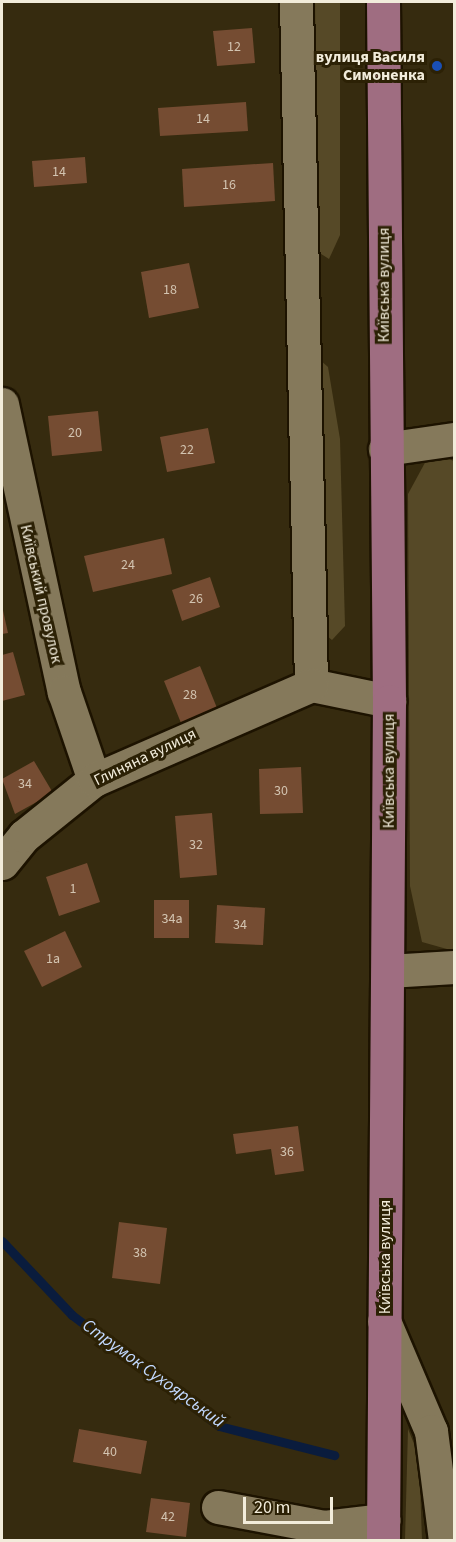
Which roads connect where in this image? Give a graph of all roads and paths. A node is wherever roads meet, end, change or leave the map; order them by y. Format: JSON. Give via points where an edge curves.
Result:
{"nodes":[{"id":1,"x":296,"y":2,"type":"edge"},
{"id":2,"x":383,"y":2,"type":"edge"},
{"id":3,"x":2,"y":404,"type":"edge"},
{"id":4,"x":454,"y":439,"type":"edge"},
{"id":5,"x":385,"y":449,"type":"junction"},
{"id":6,"x":311,"y":685,"type":"junction"},
{"id":7,"x":389,"y":701,"type":"junction"},
{"id":8,"x":94,"y":780,"type":"junction"},
{"id":9,"x":2,"y":862,"type":"edge"},
{"id":10,"x":454,"y":967,"type":"edge"},
{"id":11,"x":388,"y":970,"type":"junction"},
{"id":12,"x":384,"y":1321,"type":"junction"},
{"id":13,"x":218,"y":1507,"type":"dead end"},
{"id":14,"x":384,"y":1530,"type":"edge"},
{"id":15,"x":445,"y":1540,"type":"edge"}],
"edges":[{"from":1,"to":6,"type":"street"},
{"from":2,"to":5,"type":"main road","name":"Київська вулиця"},
{"from":3,"to":8,"type":"street","name":"Київський провулок","via":[[64,692]]},
{"from":4,"to":5,"type":"street"},
{"from":5,"to":7,"type":"main road","name":"Київська вулиця"},
{"from":6,"to":7,"type":"street"},
{"from":6,"to":8,"type":"street","name":"Глиняна вулиця"},
{"from":7,"to":11,"type":"main road","name":"Київська вулиця"},
{"from":8,"to":9,"type":"street","name":"Глиняна вулиця","via":[[24,836]]},
{"from":10,"to":11,"type":"street"},
{"from":11,"to":12,"type":"main road","name":"Київська вулиця"},
{"from":12,"to":14,"type":"main road","name":"Київська вулиця"},
{"from":12,"to":15,"type":"street","via":[[431,1431]]},
{"from":13,"to":14,"type":"street","via":[[324,1527]]}]}
